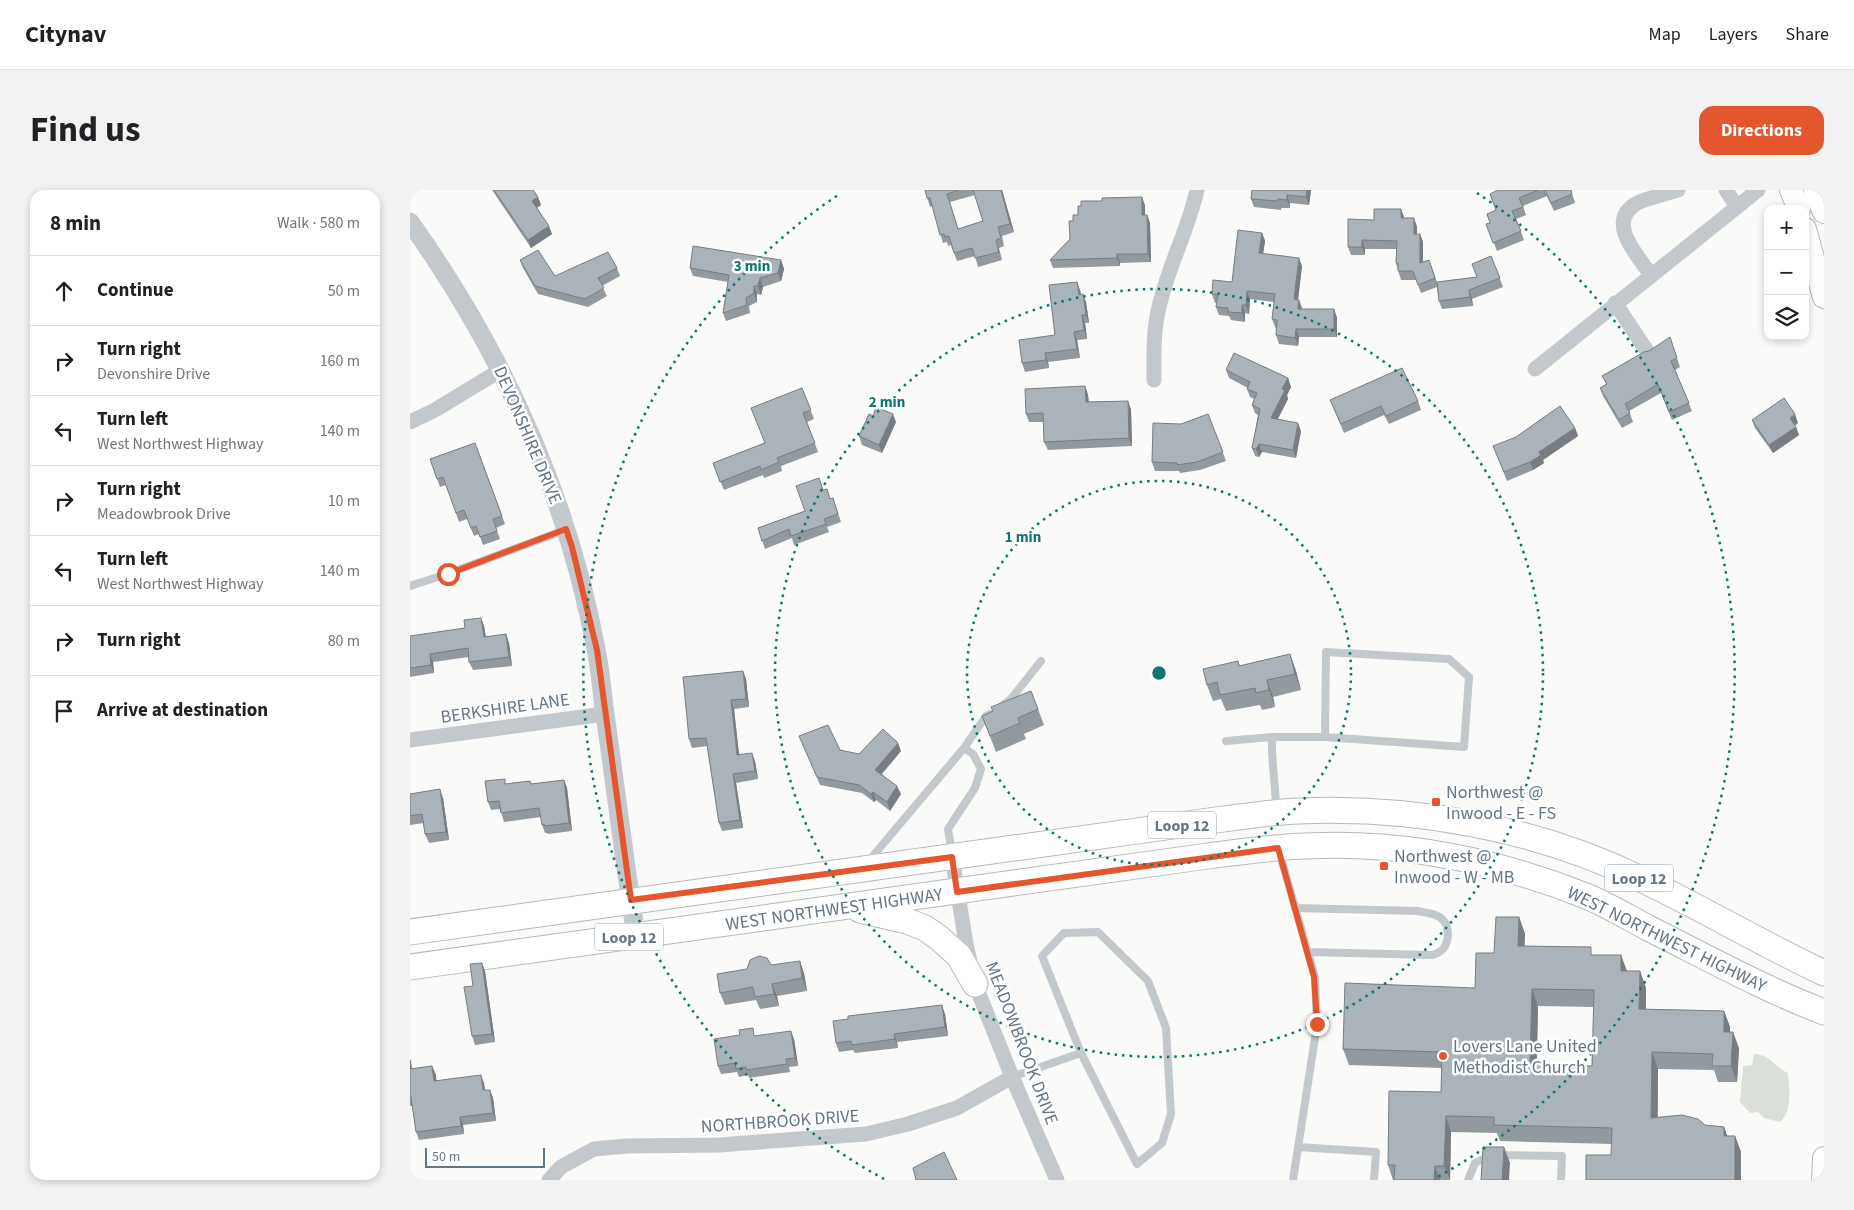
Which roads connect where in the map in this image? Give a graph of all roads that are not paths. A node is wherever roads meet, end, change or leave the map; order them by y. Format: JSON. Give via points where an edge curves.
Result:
{"nodes":[{"id":1,"x":1197,"y":190,"type":"edge"},
{"id":2,"x":1678,"y":190,"type":"edge"},
{"id":3,"x":1726,"y":190,"type":"edge"},
{"id":4,"x":1758,"y":190,"type":"edge"},
{"id":5,"x":1791,"y":190,"type":"edge"},
{"id":6,"x":1816,"y":190,"type":"edge"},
{"id":7,"x":1797,"y":205,"type":"edge"},
{"id":8,"x":1737,"y":207,"type":"junction"},
{"id":9,"x":1824,"y":212,"type":"edge"},
{"id":10,"x":410,"y":222,"type":"edge"},
{"id":11,"x":1809,"y":243,"type":"edge"},
{"id":12,"x":1651,"y":275,"type":"junction"},
{"id":13,"x":1824,"y":297,"type":"edge"},
{"id":14,"x":1615,"y":303,"type":"junction"},
{"id":15,"x":1647,"y":351,"type":"edge"},
{"id":16,"x":1535,"y":368,"type":"dead end"},
{"id":17,"x":501,"y":370,"type":"junction"},
{"id":18,"x":1154,"y":380,"type":"dead end"},
{"id":19,"x":410,"y":422,"type":"edge"},
{"id":20,"x":566,"y":529,"type":"junction"},
{"id":21,"x":410,"y":586,"type":"edge"},
{"id":22,"x":1041,"y":661,"type":"dead end"},
{"id":23,"x":605,"y":714,"type":"junction"},
{"id":24,"x":1272,"y":737,"type":"junction"},
{"id":25,"x":1325,"y":737,"type":"junction"},
{"id":26,"x":410,"y":740,"type":"edge"},
{"id":27,"x":1226,"y":741,"type":"dead end"},
{"id":28,"x":964,"y":748,"type":"junction"},
{"id":29,"x":1276,"y":812,"type":"junction"},
{"id":30,"x":1278,"y":848,"type":"junction"},
{"id":31,"x":952,"y":857,"type":"junction"},
{"id":32,"x":861,"y":870,"type":"junction"},
{"id":33,"x":957,"y":892,"type":"junction"},
{"id":34,"x":631,"y":900,"type":"junction"},
{"id":35,"x":848,"y":907,"type":"junction"},
{"id":36,"x":1295,"y":908,"type":"junction"},
{"id":37,"x":410,"y":932,"type":"edge"},
{"id":38,"x":636,"y":936,"type":"junction"},
{"id":39,"x":1308,"y":952,"type":"junction"},
{"id":40,"x":410,"y":967,"type":"edge"},
{"id":41,"x":1824,"y":973,"type":"edge"},
{"id":42,"x":975,"y":984,"type":"junction"},
{"id":43,"x":1824,"y":1012,"type":"edge"},
{"id":44,"x":1081,"y":1053,"type":"junction"},
{"id":45,"x":1012,"y":1077,"type":"junction"},
{"id":46,"x":1298,"y":1147,"type":"junction"},
{"id":47,"x":1824,"y":1158,"type":"edge"},
{"id":48,"x":549,"y":1180,"type":"edge"},
{"id":49,"x":1057,"y":1180,"type":"edge"},
{"id":50,"x":1293,"y":1180,"type":"edge"},
{"id":51,"x":1374,"y":1180,"type":"edge"},
{"id":52,"x":1468,"y":1180,"type":"edge"},
{"id":53,"x":1560,"y":1180,"type":"edge"},
{"id":54,"x":1824,"y":1180,"type":"edge"}],
"edges":[{"from":1,"to":18,"type":"street","via":[[1159,307],[1154,340]]},
{"from":2,"to":12,"type":"street","via":[[1634,204],[1623,216],[1625,236]]},
{"from":3,"to":8,"type":"street"},
{"from":4,"to":8,"type":"street"},
{"from":5,"to":7,"type":"main road"},
{"from":6,"to":9,"type":"main road"},
{"from":8,"to":12,"type":"street"},
{"from":10,"to":17,"type":"street","name":"DEVONSHIRE DRIVE","via":[[440,265]]},
{"from":11,"to":13,"type":"main road"},
{"from":12,"to":14,"type":"street"},
{"from":14,"to":15,"type":"street"},
{"from":14,"to":16,"type":"street"},
{"from":17,"to":19,"type":"street"},
{"from":17,"to":20,"type":"street","name":"DEVONSHIRE DRIVE","via":[[525,419]]},
{"from":20,"to":21,"type":"lane"},
{"from":20,"to":23,"type":"street","name":"DEVONSHIRE DRIVE","via":[[597,650]]},
{"from":22,"to":28,"type":"lane","via":[[1011,700],[986,716]]},
{"from":23,"to":26,"type":"street","name":"BERKSHIRE LANE"},
{"from":23,"to":34,"type":"street","name":"DEVONSHIRE DRIVE"},
{"from":24,"to":25,"type":"lane"},
{"from":24,"to":27,"type":"lane"},
{"from":24,"to":29,"type":"lane"},
{"from":25,"to":25,"type":"lane","via":[[1326,652],[1449,659],[1469,678],[1464,747]]},
{"from":28,"to":31,"type":"lane","via":[[973,754],[981,769],[975,788],[948,829]]},
{"from":28,"to":32,"type":"lane"},
{"from":29,"to":30,"type":"main road"},
{"from":29,"to":31,"type":"main road","name":"WEST NORTHWEST HIGHWAY","number":"Loop 12"},
{"from":29,"to":41,"type":"main road","name":"WEST NORTHWEST HIGHWAY","number":"Loop 12","via":[[1328,810],[1421,816],[1489,826],[1542,841],[1642,879]]},
{"from":30,"to":33,"type":"main road","name":"WEST NORTHWEST HIGHWAY","number":"Loop 12"},
{"from":30,"to":36,"type":"lane"},
{"from":30,"to":43,"type":"main road","name":"WEST NORTHWEST HIGHWAY","number":"Loop 12","via":[[1338,845],[1394,849],[1472,860],[1508,869],[1588,896],[1755,982]]},
{"from":31,"to":32,"type":"main road","name":"WEST NORTHWEST HIGHWAY","number":"Loop 12"},
{"from":31,"to":33,"type":"street","name":"MEADOWBROOK DRIVE"},
{"from":32,"to":34,"type":"main road","name":"WEST NORTHWEST HIGHWAY","number":"Loop 12"},
{"from":33,"to":35,"type":"main road","name":"WEST NORTHWEST HIGHWAY","number":"Loop 12"},
{"from":33,"to":42,"type":"street","name":"MEADOWBROOK DRIVE"},
{"from":34,"to":37,"type":"main road","name":"WEST NORTHWEST HIGHWAY","number":"Loop 12"},
{"from":34,"to":38,"type":"street","name":"DEVONSHIRE DRIVE"},
{"from":35,"to":38,"type":"main road","name":"WEST NORTHWEST HIGHWAY","number":"Loop 12"},
{"from":35,"to":42,"type":"main road","via":[[925,928],[959,956]]},
{"from":36,"to":39,"type":"lane"},
{"from":36,"to":39,"type":"lane","via":[[1417,911],[1443,920],[1448,929],[1442,950],[1432,955]]},
{"from":38,"to":40,"type":"main road","name":"WEST NORTHWEST HIGHWAY","number":"Loop 12"},
{"from":39,"to":46,"type":"lane","via":[[1314,977],[1317,1024]]},
{"from":42,"to":45,"type":"street","name":"MEADOWBROOK DRIVE"},
{"from":44,"to":44,"type":"lane","via":[[1094,1079],[1137,1164],[1162,1144],[1171,1114],[1166,1028],[1148,981],[1098,932],[1064,933],[1042,956]]},
{"from":44,"to":45,"type":"lane"},
{"from":45,"to":48,"type":"street","name":"NORTHBROOK DRIVE","via":[[957,1108],[866,1134],[719,1145],[594,1149],[560,1167]]},
{"from":45,"to":49,"type":"street","name":"MEADOWBROOK DRIVE"},
{"from":46,"to":50,"type":"lane"},
{"from":46,"to":51,"type":"lane","via":[[1376,1152]]},
{"from":47,"to":54,"type":"main road"},
{"from":52,"to":53,"type":"lane","via":[[1475,1163],[1492,1155],[1562,1156]]}]}
